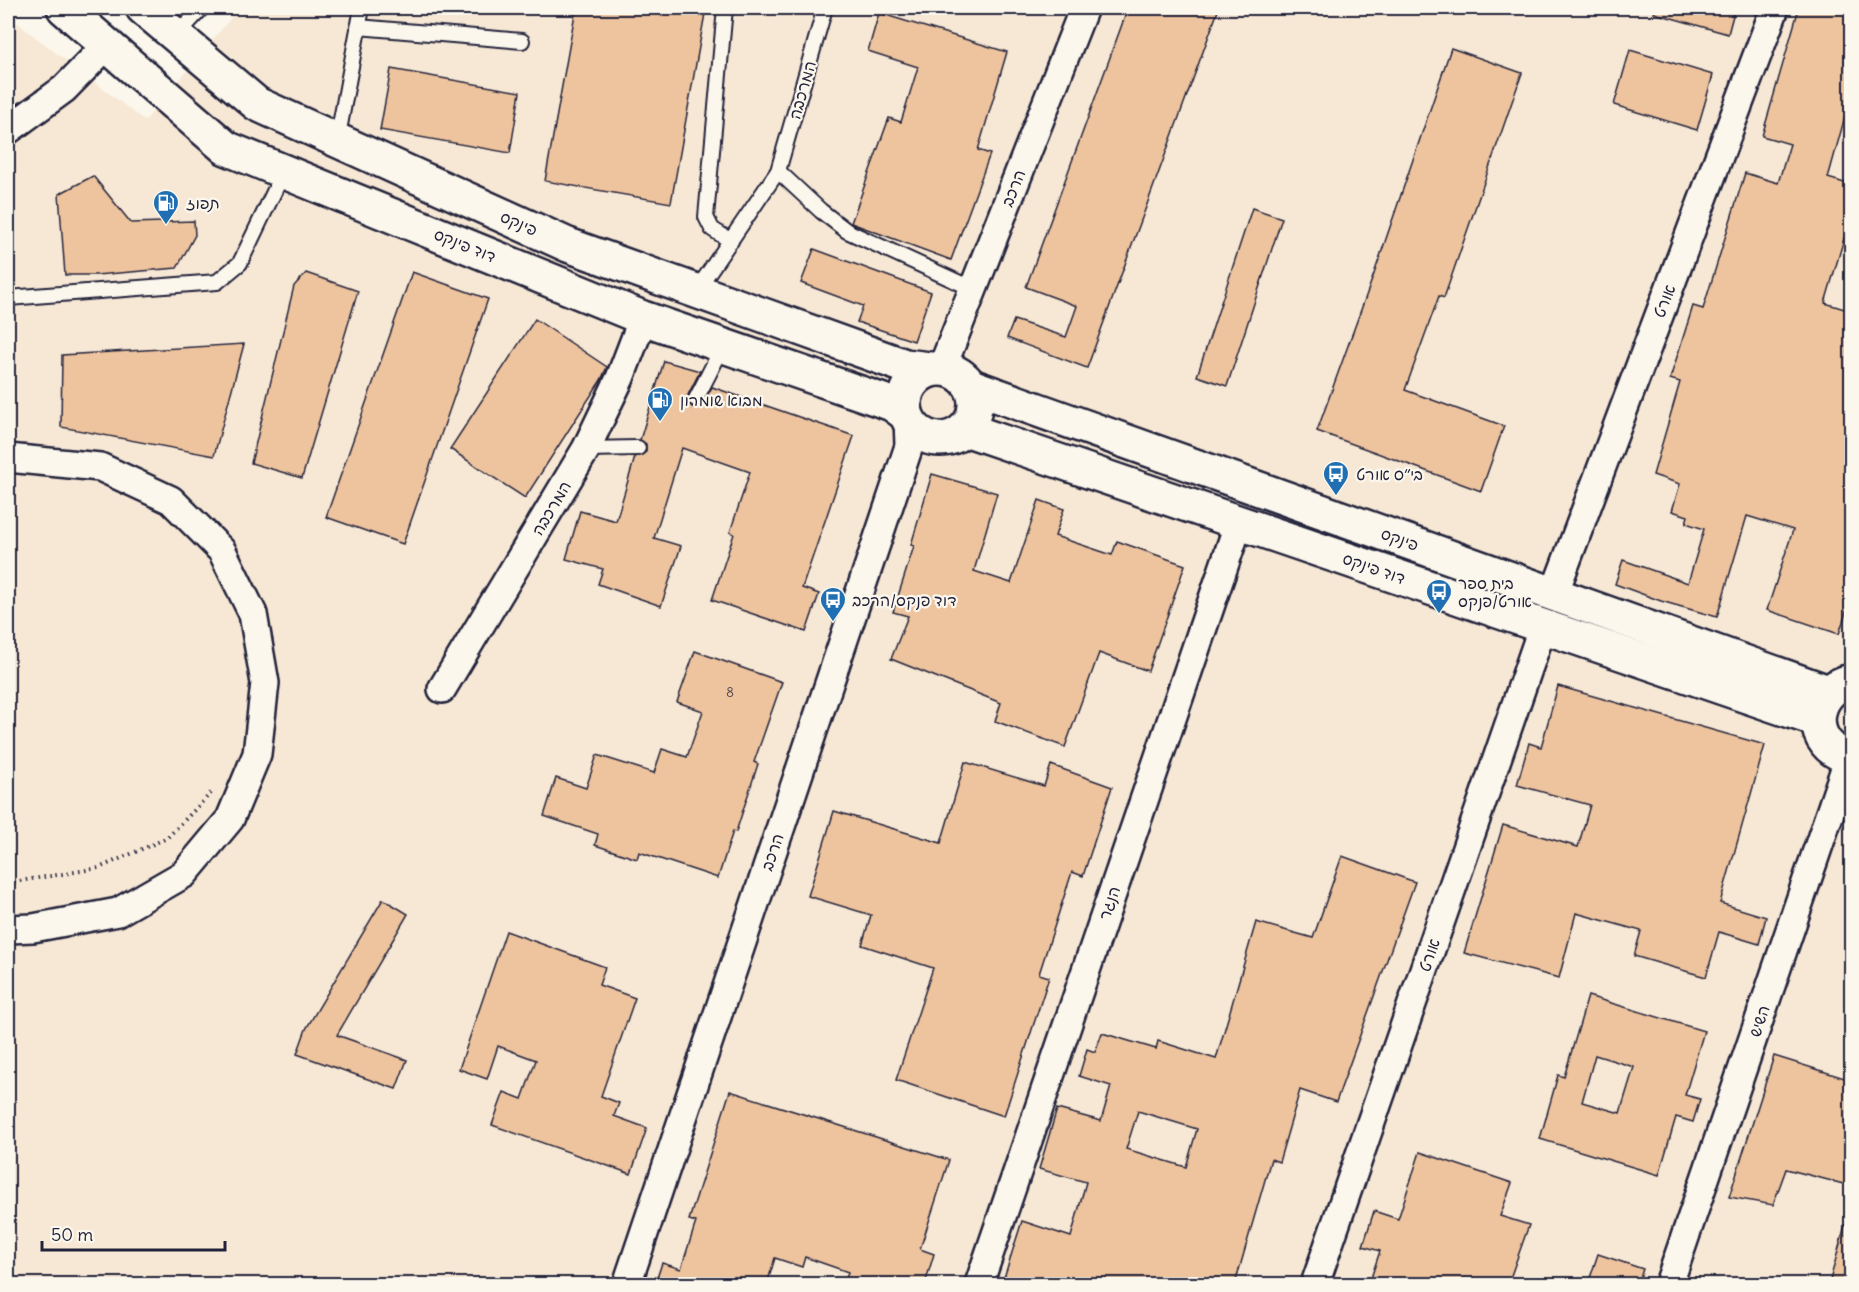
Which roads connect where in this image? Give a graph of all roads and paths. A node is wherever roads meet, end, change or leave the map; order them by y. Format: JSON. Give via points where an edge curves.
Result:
{"nodes":[{"id":1,"x":64,"y":8,"type":"edge"},
{"id":2,"x":143,"y":8,"type":"edge"},
{"id":3,"x":202,"y":8,"type":"edge"},
{"id":4,"x":362,"y":8,"type":"edge"},
{"id":5,"x":725,"y":8,"type":"edge"},
{"id":6,"x":825,"y":8,"type":"edge"},
{"id":7,"x":1084,"y":8,"type":"edge"},
{"id":8,"x":1775,"y":8,"type":"edge"},
{"id":9,"x":358,"y":27,"type":"junction"},
{"id":10,"x":175,"y":37,"type":"junction"},
{"id":11,"x":522,"y":41,"type":"dead end"},
{"id":12,"x":107,"y":45,"type":"junction"},
{"id":13,"x":8,"y":130,"type":"edge"},
{"id":14,"x":337,"y":141,"type":"junction"},
{"id":15,"x":284,"y":171,"type":"junction"},
{"id":16,"x":778,"y":171,"type":"junction"},
{"id":17,"x":731,"y":241,"type":"junction"},
{"id":18,"x":973,"y":289,"type":"junction"},
{"id":19,"x":696,"y":291,"type":"junction"},
{"id":20,"x":8,"y":298,"type":"edge"},
{"id":21,"x":644,"y":318,"type":"junction"},
{"id":22,"x":723,"y":346,"type":"junction"},
{"id":23,"x":936,"y":369,"type":"junction"},
{"id":24,"x":971,"y":386,"type":"junction"},
{"id":25,"x":696,"y":399,"type":"dead end"},
{"id":26,"x":907,"y":416,"type":"junction"},
{"id":27,"x":964,"y":429,"type":"junction"},
{"id":28,"x":638,"y":448,"type":"dead end"},
{"id":29,"x":586,"y":450,"type":"junction"},
{"id":30,"x":8,"y":458,"type":"edge"},
{"id":31,"x":1239,"y":522,"type":"junction"},
{"id":32,"x":1554,"y":594,"type":"junction"},
{"id":33,"x":1543,"y":626,"type":"junction"},
{"id":34,"x":442,"y":689,"type":"dead end"},
{"id":35,"x":1832,"y":698,"type":"edge"},
{"id":36,"x":1850,"y":757,"type":"edge"},
{"id":37,"x":214,"y":790,"type":"dead end"},
{"id":38,"x":8,"y":883,"type":"edge"},
{"id":39,"x":8,"y":929,"type":"edge"},
{"id":40,"x":627,"y":1284,"type":"edge"},
{"id":41,"x":980,"y":1284,"type":"edge"},
{"id":42,"x":1315,"y":1284,"type":"edge"},
{"id":43,"x":1669,"y":1284,"type":"edge"}],
"edges":[{"from":1,"to":12,"type":"street","name":"דוד פינקס"},
{"from":2,"to":10,"type":"street","name":"פינקס"},
{"from":3,"to":10,"type":"lane"},
{"from":4,"to":9,"type":"lane"},
{"from":5,"to":17,"type":"lane","via":[[706,217],[712,229]]},
{"from":6,"to":16,"type":"lane","name":"המרכבה"},
{"from":7,"to":18,"type":"street","name":"הרכב"},
{"from":8,"to":32,"type":"street","name":"אורט"},
{"from":9,"to":11,"type":"lane"},
{"from":9,"to":14,"type":"lane"},
{"from":10,"to":14,"type":"street","name":"פינקס","via":[[257,104]]},
{"from":12,"to":13,"type":"street","via":[[64,89]]},
{"from":12,"to":15,"type":"street","name":"דוד פינקס","via":[[226,148]]},
{"from":14,"to":19,"type":"street","name":"פינקס","via":[[568,245]]},
{"from":15,"to":20,"type":"lane","via":[[240,263],[217,282]]},
{"from":15,"to":21,"type":"street","name":"דוד פינקס"},
{"from":16,"to":17,"type":"lane","name":"המרכבה"},
{"from":16,"to":18,"type":"lane","via":[[847,231]]},
{"from":17,"to":19,"type":"lane","name":"המרכבה"},
{"from":18,"to":23,"type":"street","name":"הרכב"},
{"from":19,"to":23,"type":"street","name":"פינקס","via":[[905,366]]},
{"from":21,"to":22,"type":"street","name":"דוד פינקס"},
{"from":21,"to":29,"type":"street","name":"המרכבה"},
{"from":22,"to":25,"type":"lane"},
{"from":22,"to":26,"type":"street","name":"דוד פינקס","via":[[892,404]]},
{"from":23,"to":24,"type":"street","via":[[963,376]]},
{"from":23,"to":26,"type":"street","via":[[920,374],[911,383],[906,394]]},
{"from":24,"to":27,"type":"street","via":[[975,408]]},
{"from":24,"to":32,"type":"street","name":"פינקס"},
{"from":26,"to":27,"type":"street","via":[[917,431],[936,439],[957,435]]},
{"from":26,"to":40,"type":"street","name":"הרכב","via":[[909,446]]},
{"from":27,"to":31,"type":"street","name":"דוד פינקס"},
{"from":28,"to":29,"type":"lane"},
{"from":29,"to":34,"type":"street","name":"המרכבה"},
{"from":30,"to":39,"type":"street","via":[[100,467],[171,500],[222,551],[253,614],[265,683],[257,754],[230,819],[184,874],[118,912]]},
{"from":31,"to":33,"type":"street","name":"דוד פינקס"},
{"from":31,"to":41,"type":"street","name":"הנגר"},
{"from":32,"to":35,"type":"street","name":"פינקס"},
{"from":33,"to":35,"type":"street","name":"דוד פינקס"},
{"from":33,"to":42,"type":"street","name":"אורט"},
{"from":35,"to":36,"type":"street","via":[[1819,733],[1836,752]]},
{"from":36,"to":43,"type":"street","name":"השיש"},
{"from":37,"to":38,"type":"path","via":[[167,838],[99,868]]}]}
